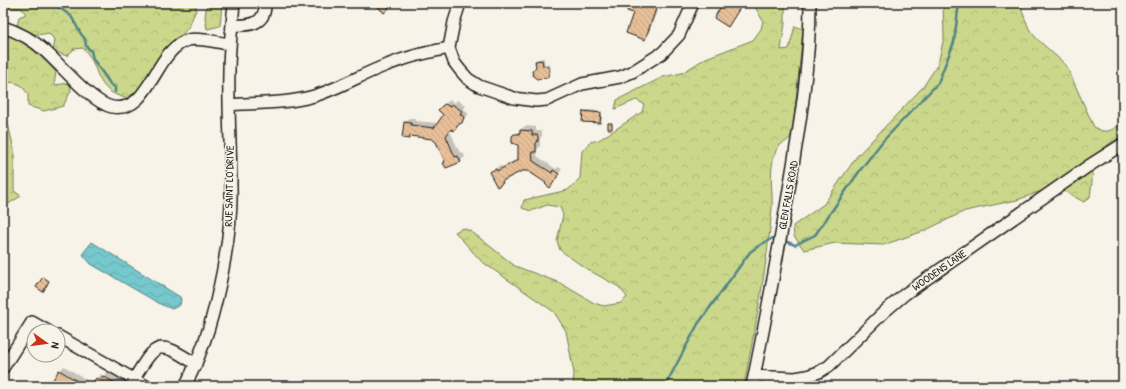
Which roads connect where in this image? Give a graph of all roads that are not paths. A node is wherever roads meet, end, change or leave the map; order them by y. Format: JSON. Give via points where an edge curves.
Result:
{"nodes":[{"id":1,"x":234,"y":3,"type":"edge"},
{"id":2,"x":266,"y":3,"type":"edge"},
{"id":3,"x":460,"y":3,"type":"edge"},
{"id":4,"x":693,"y":3,"type":"edge"},
{"id":5,"x":810,"y":3,"type":"edge"},
{"id":6,"x":232,"y":25,"type":"junction"},
{"id":7,"x":3,"y":27,"type":"edge"},
{"id":8,"x":230,"y":44,"type":"junction"},
{"id":9,"x":449,"y":48,"type":"junction"},
{"id":10,"x":229,"y":105,"type":"junction"},
{"id":11,"x":1123,"y":144,"type":"edge"},
{"id":12,"x":26,"y":332,"type":"edge"},
{"id":13,"x":66,"y":341,"type":"edge"},
{"id":14,"x":196,"y":364,"type":"junction"},
{"id":15,"x":3,"y":368,"type":"edge"},
{"id":16,"x":134,"y":379,"type":"junction"},
{"id":17,"x":753,"y":381,"type":"edge"},
{"id":18,"x":146,"y":386,"type":"edge"},
{"id":19,"x":185,"y":386,"type":"edge"}],
"edges":[{"from":1,"to":6,"type":"street","name":"RUE SAINT LO DRIVE"},
{"from":2,"to":6,"type":"street","via":[[263,15],[254,24]]},
{"from":3,"to":9,"type":"street"},
{"from":4,"to":9,"type":"street","via":[[679,35],[662,53],[620,77],[582,84],[547,100],[536,102],[514,98],[479,86],[460,70]]},
{"from":5,"to":17,"type":"street","name":"GLEN FALLS ROAD","via":[[804,103]]},
{"from":6,"to":8,"type":"street","name":"RUE SAINT LO DRIVE"},
{"from":7,"to":8,"type":"street","via":[[30,39],[93,96],[112,106],[121,107],[136,101],[166,55],[188,40]]},
{"from":8,"to":10,"type":"street","name":"RUE SAINT LO DRIVE"},
{"from":9,"to":10,"type":"street","via":[[386,65],[313,96],[295,100]]},
{"from":10,"to":14,"type":"street","name":"RUE SAINT LO DRIVE","via":[[232,189],[228,239],[211,325]]},
{"from":11,"to":17,"type":"street","name":"WOODENS LANE","via":[[905,294],[829,366],[808,376]]},
{"from":12,"to":15,"type":"street"},
{"from":13,"to":16,"type":"street"},
{"from":14,"to":16,"type":"street","via":[[174,350],[163,347],[156,349],[148,357]]},
{"from":14,"to":19,"type":"street","name":"RUE SAINT LO DRIVE"},
{"from":16,"to":18,"type":"street"}]}
